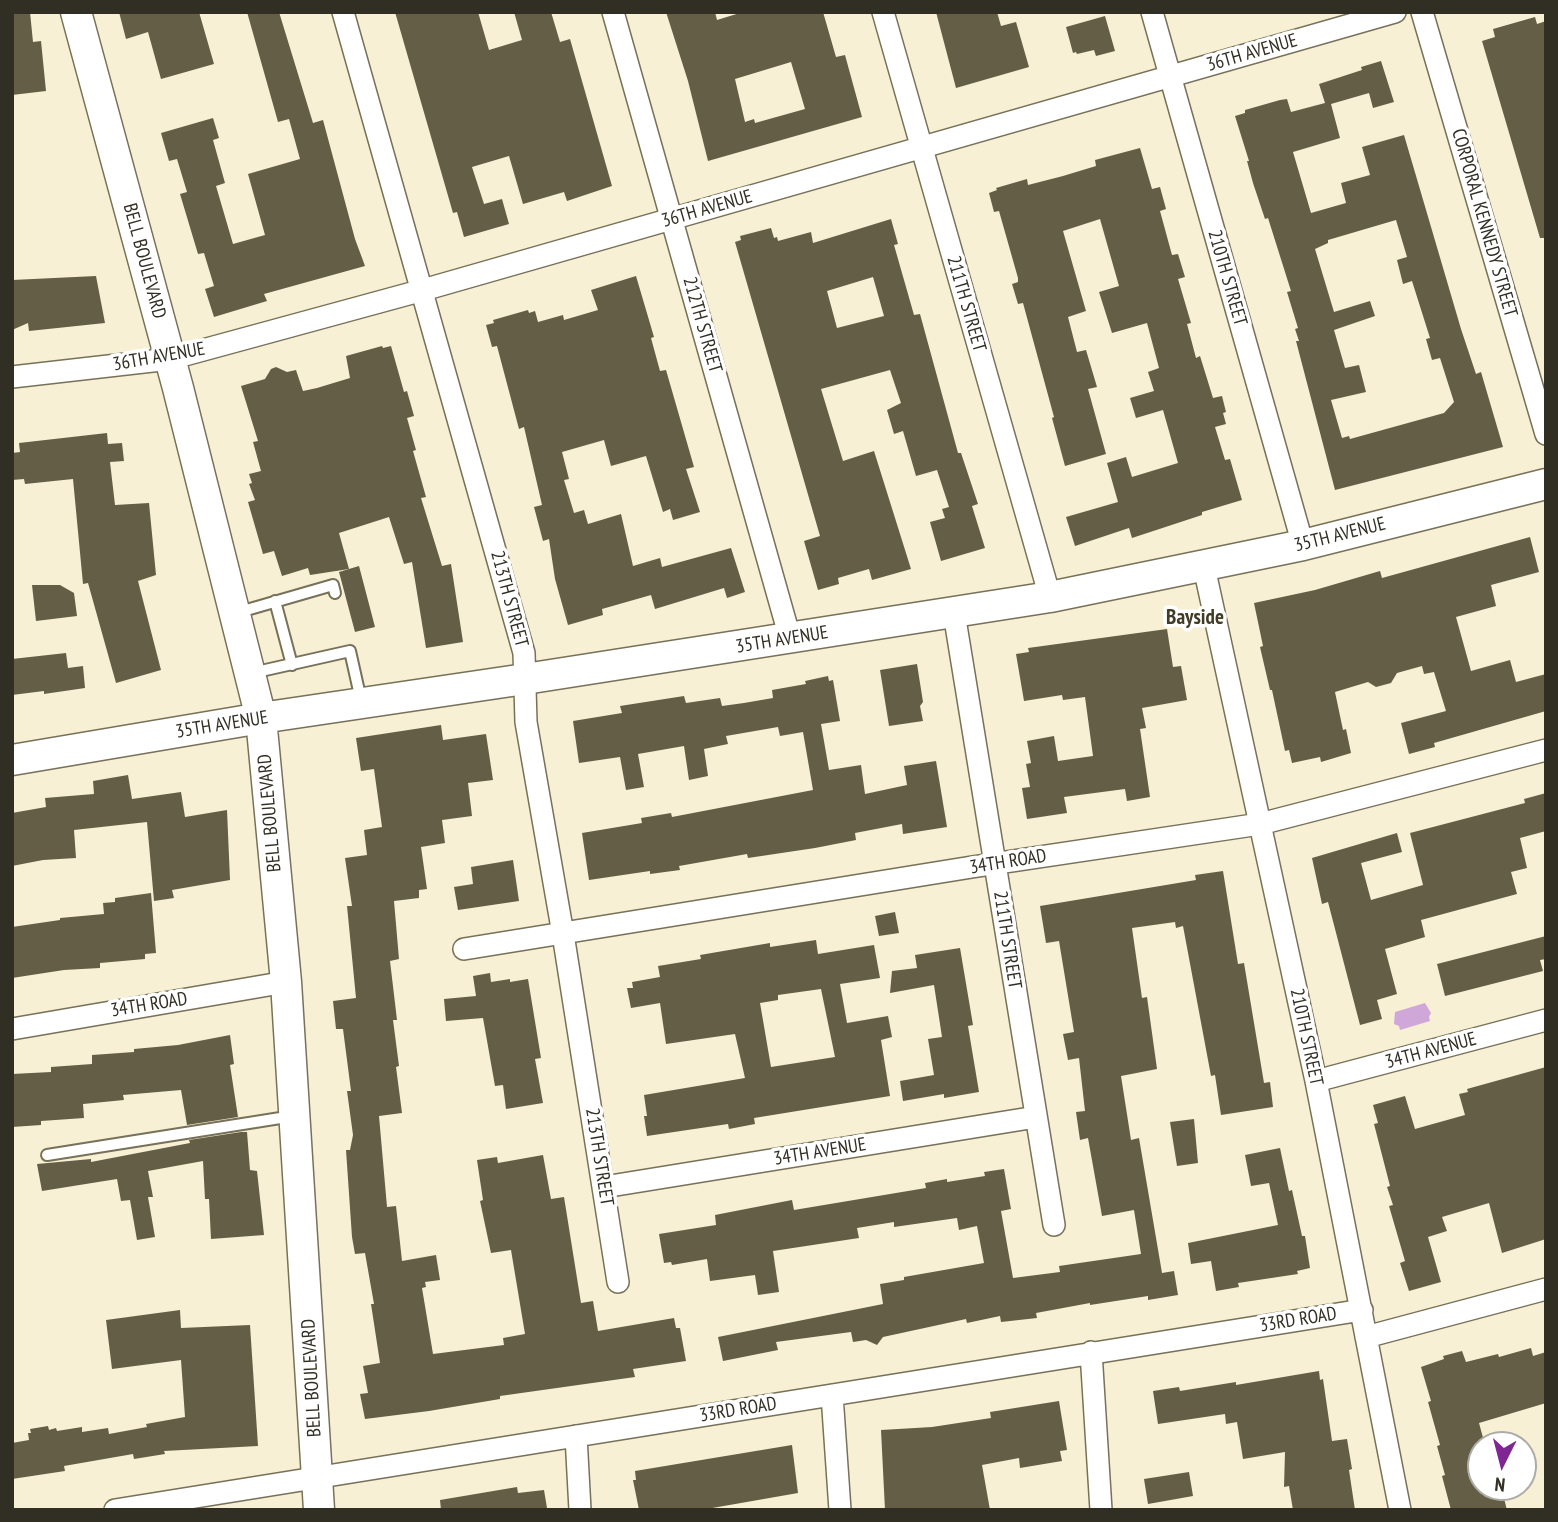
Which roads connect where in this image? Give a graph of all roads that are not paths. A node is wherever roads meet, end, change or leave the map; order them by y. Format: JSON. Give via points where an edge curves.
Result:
{"nodes":[{"id":1,"x":76,"y":12,"type":"edge"},
{"id":2,"x":343,"y":12,"type":"edge"},
{"id":3,"x":613,"y":12,"type":"edge"},
{"id":4,"x":883,"y":12,"type":"edge"},
{"id":5,"x":1152,"y":12,"type":"edge"},
{"id":6,"x":1395,"y":12,"type":"edge"},
{"id":7,"x":1422,"y":12,"type":"edge"},
{"id":8,"x":1170,"y":77,"type":"junction"},
{"id":9,"x":922,"y":148,"type":"junction"},
{"id":10,"x":672,"y":219,"type":"junction"},
{"id":11,"x":423,"y":290,"type":"junction"},
{"id":12,"x":170,"y":359,"type":"junction"},
{"id":13,"x":12,"y":377,"type":"edge"},
{"id":14,"x":1546,"y":434,"type":"edge"},
{"id":15,"x":1546,"y":484,"type":"edge"},
{"id":16,"x":1303,"y":545,"type":"junction"},
{"id":17,"x":1203,"y":567,"type":"junction"},
{"id":18,"x":335,"y":593,"type":"dead end"},
{"id":19,"x":1050,"y":597,"type":"junction"},
{"id":20,"x":275,"y":601,"type":"junction"},
{"id":21,"x":954,"y":613,"type":"junction"},
{"id":22,"x":233,"y":614,"type":"junction"},
{"id":23,"x":790,"y":638,"type":"junction"},
{"id":24,"x":292,"y":665,"type":"junction"},
{"id":25,"x":249,"y":673,"type":"junction"},
{"id":26,"x":525,"y":679,"type":"junction"},
{"id":27,"x":361,"y":703,"type":"junction"},
{"id":28,"x":261,"y":718,"type":"junction"},
{"id":29,"x":1546,"y":750,"type":"edge"},
{"id":30,"x":12,"y":760,"type":"edge"},
{"id":31,"x":1260,"y":824,"type":"junction"},
{"id":32,"x":994,"y":863,"type":"junction"},
{"id":33,"x":563,"y":934,"type":"junction"},
{"id":34,"x":464,"y":949,"type":"dead end"},
{"id":35,"x":286,"y":982,"type":"junction"},
{"id":36,"x":1546,"y":1020,"type":"edge"},
{"id":37,"x":12,"y":1029,"type":"edge"},
{"id":38,"x":1316,"y":1082,"type":"junction"},
{"id":39,"x":294,"y":1115,"type":"junction"},
{"id":40,"x":1036,"y":1117,"type":"junction"},
{"id":41,"x":47,"y":1154,"type":"dead end"},
{"id":42,"x":604,"y":1187,"type":"junction"},
{"id":43,"x":1054,"y":1225,"type":"dead end"},
{"id":44,"x":618,"y":1282,"type":"dead end"},
{"id":45,"x":1546,"y":1289,"type":"edge"},
{"id":46,"x":1362,"y":1310,"type":"junction"},
{"id":47,"x":1367,"y":1337,"type":"junction"},
{"id":48,"x":1091,"y":1352,"type":"junction"},
{"id":49,"x":832,"y":1395,"type":"junction"},
{"id":50,"x":576,"y":1436,"type":"junction"},
{"id":51,"x":317,"y":1477,"type":"junction"},
{"id":52,"x":115,"y":1510,"type":"edge"},
{"id":53,"x":319,"y":1510,"type":"edge"},
{"id":54,"x":580,"y":1510,"type":"edge"},
{"id":55,"x":840,"y":1510,"type":"edge"},
{"id":56,"x":1101,"y":1510,"type":"edge"},
{"id":57,"x":1401,"y":1510,"type":"edge"}],
"edges":[{"from":1,"to":12,"type":"street","name":"BELL BOULEVARD"},
{"from":2,"to":11,"type":"street","name":"213TH STREET"},
{"from":3,"to":10,"type":"street","name":"212TH STREET"},
{"from":4,"to":9,"type":"street","name":"211TH STREET"},
{"from":5,"to":8,"type":"street","name":"210TH STREET"},
{"from":6,"to":8,"type":"street","name":"36TH AVENUE"},
{"from":7,"to":14,"type":"street","name":"CORPORAL KENNEDY STREET"},
{"from":8,"to":9,"type":"street","name":"36TH AVENUE"},
{"from":8,"to":16,"type":"street","name":"210TH STREET"},
{"from":9,"to":10,"type":"street","name":"36TH AVENUE"},
{"from":9,"to":19,"type":"street","name":"211TH STREET"},
{"from":10,"to":11,"type":"street","name":"36TH AVENUE"},
{"from":10,"to":23,"type":"street","name":"212TH STREET"},
{"from":11,"to":12,"type":"street","name":"36TH AVENUE"},
{"from":11,"to":26,"type":"street","name":"213TH STREET","via":[[524,653]]},
{"from":12,"to":13,"type":"street","name":"36TH AVENUE"},
{"from":12,"to":22,"type":"street","name":"BELL BOULEVARD"},
{"from":15,"to":16,"type":"street","name":"35TH AVENUE"},
{"from":16,"to":17,"type":"street","name":"35TH AVENUE"},
{"from":17,"to":19,"type":"street","name":"35TH AVENUE"},
{"from":17,"to":31,"type":"street","name":"210TH STREET"},
{"from":18,"to":20,"type":"lane","via":[[333,585],[307,597]]},
{"from":19,"to":21,"type":"street","name":"35TH AVENUE"},
{"from":20,"to":22,"type":"lane"},
{"from":20,"to":24,"type":"lane"},
{"from":21,"to":23,"type":"street","name":"35TH AVENUE"},
{"from":21,"to":32,"type":"street","name":"211TH STREET"},
{"from":22,"to":25,"type":"street","name":"BELL BOULEVARD"},
{"from":23,"to":26,"type":"street","name":"35TH AVENUE"},
{"from":24,"to":25,"type":"lane"},
{"from":24,"to":27,"type":"lane","via":[[349,645]]},
{"from":25,"to":28,"type":"street","name":"BELL BOULEVARD"},
{"from":26,"to":27,"type":"street","name":"35TH AVENUE"},
{"from":26,"to":33,"type":"street","name":"213TH STREET","via":[[526,722]]},
{"from":27,"to":28,"type":"street","name":"35TH AVENUE"},
{"from":28,"to":30,"type":"street","name":"35TH AVENUE"},
{"from":28,"to":35,"type":"street","name":"BELL BOULEVARD"},
{"from":29,"to":31,"type":"street","name":"34TH ROAD"},
{"from":31,"to":32,"type":"street","name":"34TH ROAD"},
{"from":31,"to":38,"type":"street","name":"210TH STREET"},
{"from":32,"to":33,"type":"street","name":"34TH ROAD"},
{"from":32,"to":40,"type":"street","name":"211TH STREET"},
{"from":33,"to":34,"type":"street","name":"34TH ROAD"},
{"from":33,"to":42,"type":"street","name":"213TH STREET"},
{"from":35,"to":37,"type":"street","name":"34TH ROAD"},
{"from":35,"to":39,"type":"street","name":"BELL BOULEVARD"},
{"from":36,"to":38,"type":"street","name":"34TH AVENUE"},
{"from":38,"to":46,"type":"street","name":"210TH STREET"},
{"from":39,"to":41,"type":"lane"},
{"from":39,"to":51,"type":"street","name":"BELL BOULEVARD"},
{"from":40,"to":42,"type":"street","name":"34TH AVENUE"},
{"from":40,"to":43,"type":"street","name":"211TH STREET"},
{"from":42,"to":44,"type":"street","name":"213TH STREET"},
{"from":45,"to":47,"type":"street"},
{"from":46,"to":47,"type":"street","name":"210TH STREET"},
{"from":46,"to":48,"type":"street","name":"33RD ROAD"},
{"from":47,"to":57,"type":"street","name":"210TH STREET"},
{"from":48,"to":49,"type":"street","name":"33RD ROAD"},
{"from":48,"to":56,"type":"street"},
{"from":49,"to":50,"type":"street","name":"33RD ROAD"},
{"from":49,"to":55,"type":"street"},
{"from":50,"to":51,"type":"street","name":"33RD ROAD"},
{"from":50,"to":54,"type":"street"},
{"from":51,"to":52,"type":"street","name":"33RD ROAD"},
{"from":51,"to":53,"type":"street","name":"BELL BOULEVARD"}]}
